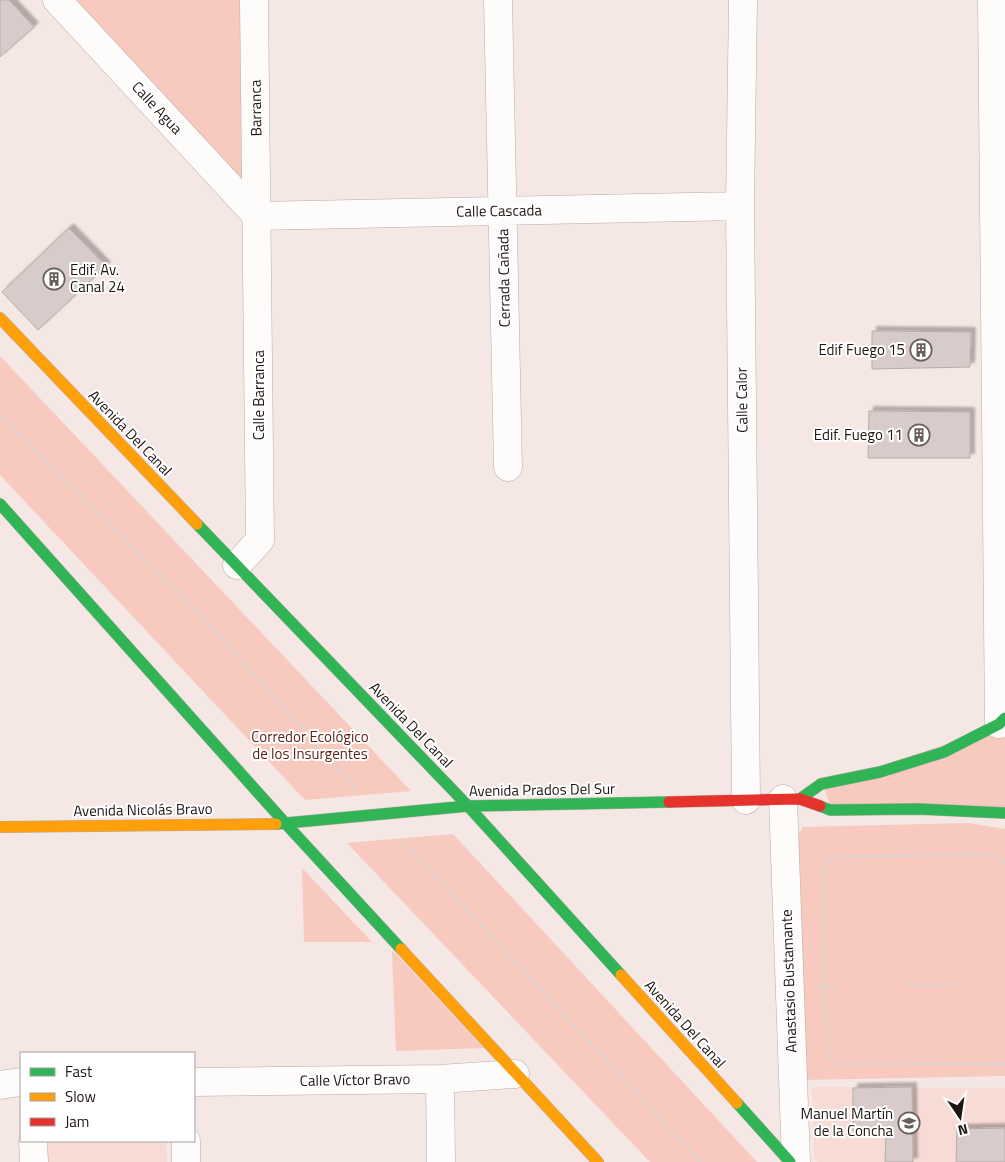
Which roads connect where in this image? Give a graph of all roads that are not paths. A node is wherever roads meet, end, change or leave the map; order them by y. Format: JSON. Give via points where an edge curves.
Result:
{"nodes":[{"id":1,"x":58,"y":0,"type":"edge"},
{"id":2,"x":254,"y":0,"type":"edge"},
{"id":3,"x":498,"y":0,"type":"edge"},
{"id":4,"x":743,"y":0,"type":"edge"},
{"id":5,"x":992,"y":0,"type":"edge"},
{"id":6,"x":740,"y":206,"type":"junction"},
{"id":7,"x":503,"y":211,"type":"junction"},
{"id":8,"x":257,"y":216,"type":"junction"},
{"id":9,"x":0,"y":318,"type":"edge"},
{"id":10,"x":508,"y":467,"type":"dead end"},
{"id":11,"x":0,"y":504,"type":"edge"},
{"id":12,"x":237,"y":566,"type":"junction"},
{"id":13,"x":1002,"y":721,"type":"edge"},
{"id":14,"x":792,"y":799,"type":"junction"},
{"id":15,"x":746,"y":800,"type":"junction"},
{"id":16,"x":468,"y":806,"type":"junction"},
{"id":17,"x":1005,"y":813,"type":"edge"},
{"id":18,"x":286,"y":824,"type":"junction"},
{"id":19,"x":0,"y":826,"type":"edge"},
{"id":20,"x":515,"y":1074,"type":"junction"},
{"id":21,"x":440,"y":1079,"type":"junction"},
{"id":22,"x":20,"y":1082,"type":"edge"},
{"id":23,"x":195,"y":1082,"type":"edge"},
{"id":24,"x":0,"y":1085,"type":"edge"},
{"id":25,"x":33,"y":1142,"type":"edge"},
{"id":26,"x":186,"y":1142,"type":"edge"},
{"id":27,"x":34,"y":1162,"type":"edge"},
{"id":28,"x":186,"y":1162,"type":"edge"},
{"id":29,"x":441,"y":1162,"type":"edge"},
{"id":30,"x":598,"y":1162,"type":"edge"},
{"id":31,"x":790,"y":1162,"type":"edge"},
{"id":32,"x":796,"y":1162,"type":"edge"}],
"edges":[{"from":1,"to":8,"type":"street","name":"Calle Agua"},
{"from":2,"to":8,"type":"street","name":"Barranca"},
{"from":3,"to":7,"type":"street","name":"Cerrada Cañada"},
{"from":4,"to":6,"type":"street","name":"Calle Calor"},
{"from":5,"to":13,"type":"street"},
{"from":6,"to":7,"type":"street","name":"Calle Cascada"},
{"from":6,"to":15,"type":"street","name":"Calle Calor"},
{"from":7,"to":8,"type":"street","name":"Calle Cascada"},
{"from":7,"to":10,"type":"street","name":"Cerrada Cañada"},
{"from":8,"to":12,"type":"street","name":"Calle Barranca","via":[[260,540]]},
{"from":9,"to":12,"type":"main road","name":"Avenida Del Canal"},
{"from":11,"to":18,"type":"main road"},
{"from":12,"to":16,"type":"main road","name":"Avenida Del Canal"},
{"from":13,"to":14,"type":"main road","via":[[944,752],[880,772],[821,784]]},
{"from":14,"to":15,"type":"main road","name":"Avenida Prados Del Sur"},
{"from":14,"to":17,"type":"main road","name":"Avenida Prados Del Sur","via":[[830,810],[919,809]]},
{"from":14,"to":32,"type":"street","name":"Anastasio Bustamante"},
{"from":15,"to":16,"type":"main road","name":"Avenida Prados Del Sur"},
{"from":16,"to":18,"type":"main road","name":"Avenida Prados Del Sur"},
{"from":16,"to":31,"type":"main road","name":"Avenida Del Canal"},
{"from":18,"to":19,"type":"main road","name":"Avenida Nicolás Bravo"},
{"from":18,"to":20,"type":"main road"},
{"from":20,"to":21,"type":"street","name":"Calle Víctor Bravo"},
{"from":20,"to":30,"type":"main road"},
{"from":21,"to":23,"type":"street","name":"Calle Víctor Bravo"},
{"from":21,"to":29,"type":"street"},
{"from":22,"to":24,"type":"street"},
{"from":25,"to":27,"type":"street"},
{"from":26,"to":28,"type":"street"}]}
